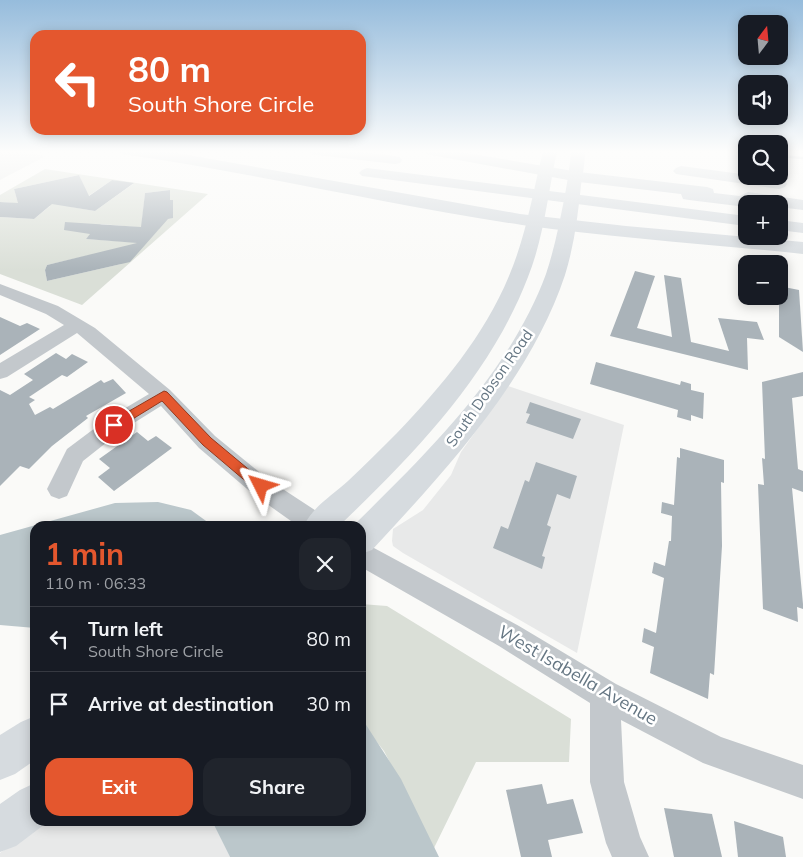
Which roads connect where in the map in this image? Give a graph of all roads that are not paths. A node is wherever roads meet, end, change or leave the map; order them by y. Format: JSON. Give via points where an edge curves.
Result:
{"nodes":[{"id":1,"x":389,"y":191,"type":"edge"},
{"id":2,"x":512,"y":191,"type":"edge"},
{"id":3,"x":538,"y":191,"type":"edge"},
{"id":4,"x":575,"y":191,"type":"edge"},
{"id":5,"x":671,"y":191,"type":"edge"},
{"id":6,"x":687,"y":191,"type":"edge"},
{"id":7,"x":738,"y":200,"type":"edge"},
{"id":8,"x":788,"y":206,"type":"edge"},
{"id":9,"x":803,"y":207,"type":"edge"},
{"id":10,"x":535,"y":214,"type":"junction"},
{"id":11,"x":569,"y":219,"type":"junction"},
{"id":12,"x":738,"y":220,"type":"edge"},
{"id":13,"x":788,"y":226,"type":"edge"},
{"id":14,"x":803,"y":228,"type":"edge"},
{"id":15,"x":803,"y":248,"type":"edge"},
{"id":16,"x":0,"y":289,"type":"edge"},
{"id":17,"x":77,"y":325,"type":"junction"},
{"id":18,"x":0,"y":372,"type":"edge"},
{"id":19,"x":164,"y":395,"type":"junction"},
{"id":20,"x":59,"y":489,"type":"dead end"},
{"id":21,"x":312,"y":521,"type":"edge"},
{"id":22,"x":324,"y":521,"type":"edge"},
{"id":23,"x":366,"y":535,"type":"edge"},
{"id":24,"x":366,"y":556,"type":"edge"},
{"id":25,"x":605,"y":695,"type":"junction"},
{"id":26,"x":30,"y":739,"type":"edge"},
{"id":27,"x":0,"y":759,"type":"edge"},
{"id":28,"x":803,"y":782,"type":"edge"},
{"id":29,"x":30,"y":809,"type":"edge"},
{"id":30,"x":0,"y":830,"type":"edge"},
{"id":31,"x":631,"y":857,"type":"edge"}],
"edges":[{"from":1,"to":10,"type":"highway"},
{"from":2,"to":12,"type":"highway"},
{"from":3,"to":10,"type":"main road","name":"South Dobson Road"},
{"from":4,"to":11,"type":"main road","name":"South Dobson Road"},
{"from":5,"to":7,"type":"highway"},
{"from":6,"to":9,"type":"highway"},
{"from":8,"to":9,"type":"highway"},
{"from":10,"to":11,"type":"highway"},
{"from":10,"to":22,"type":"main road","name":"South Dobson Road","via":[[518,278],[475,358],[397,450]]},
{"from":11,"to":15,"type":"highway"},
{"from":11,"to":23,"type":"main road","name":"South Dobson Road","via":[[551,286],[532,326],[506,367],[443,453]]},
{"from":13,"to":14,"type":"highway"},
{"from":16,"to":17,"type":"street","via":[[52,310]]},
{"from":17,"to":18,"type":"street"},
{"from":17,"to":19,"type":"street"},
{"from":19,"to":20,"type":"street","via":[[114,425],[75,455]]},
{"from":19,"to":21,"type":"street","via":[[207,442],[261,486]]},
{"from":24,"to":25,"type":"street","name":"West Isabella Avenue","via":[[509,636]]},
{"from":25,"to":28,"type":"street","name":"West Isabella Avenue","via":[[715,751]]},
{"from":25,"to":31,"type":"street","via":[[607,782]]},
{"from":26,"to":27,"type":"main road"},
{"from":29,"to":30,"type":"main road"}]}
